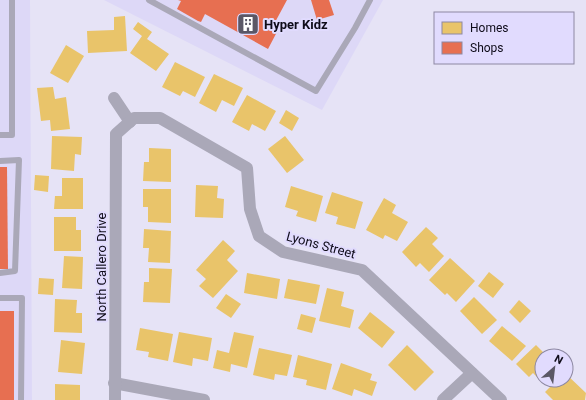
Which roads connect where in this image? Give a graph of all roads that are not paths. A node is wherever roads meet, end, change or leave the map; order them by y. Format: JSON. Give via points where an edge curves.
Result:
{"nodes":[{"id":1,"x":12,"y":0,"type":"edge"},
{"id":2,"x":149,"y":0,"type":"edge"},
{"id":3,"x":370,"y":0,"type":"edge"},
{"id":4,"x":114,"y":98,"type":"dead end"},
{"id":5,"x":130,"y":122,"type":"junction"},
{"id":6,"x":116,"y":134,"type":"joint"},
{"id":7,"x":0,"y":136,"type":"edge"},
{"id":8,"x":0,"y":161,"type":"edge"},
{"id":9,"x":0,"y":273,"type":"edge"},
{"id":10,"x":0,"y":298,"type":"edge"},
{"id":11,"x":472,"y":373,"type":"junction"},
{"id":12,"x":114,"y":383,"type":"junction"},
{"id":13,"x":21,"y":400,"type":"edge"},
{"id":14,"x":115,"y":400,"type":"edge"},
{"id":15,"x":204,"y":400,"type":"edge"},
{"id":16,"x":443,"y":400,"type":"edge"},
{"id":17,"x":501,"y":400,"type":"edge"}],
"edges":[{"from":1,"to":7,"type":"lane","via":[[12,136]]},
{"from":2,"to":3,"type":"lane","via":[[316,91]]},
{"from":4,"to":5,"type":"street"},
{"from":5,"to":6,"type":"street","name":"Lyons Street"},
{"from":5,"to":11,"type":"street","name":"Lyons Street","via":[[134,118],[160,118],[247,168],[250,209],[259,236],[283,252],[362,270]]},
{"from":6,"to":12,"type":"street","name":"North Callero Drive"},
{"from":8,"to":9,"type":"lane","via":[[19,160],[15,271]]},
{"from":10,"to":13,"type":"lane","via":[[22,298]]},
{"from":11,"to":16,"type":"street"},
{"from":11,"to":17,"type":"street","name":"Lyons Street"},
{"from":12,"to":14,"type":"street","name":"North Callero Drive"},
{"from":12,"to":15,"type":"street"}]}
